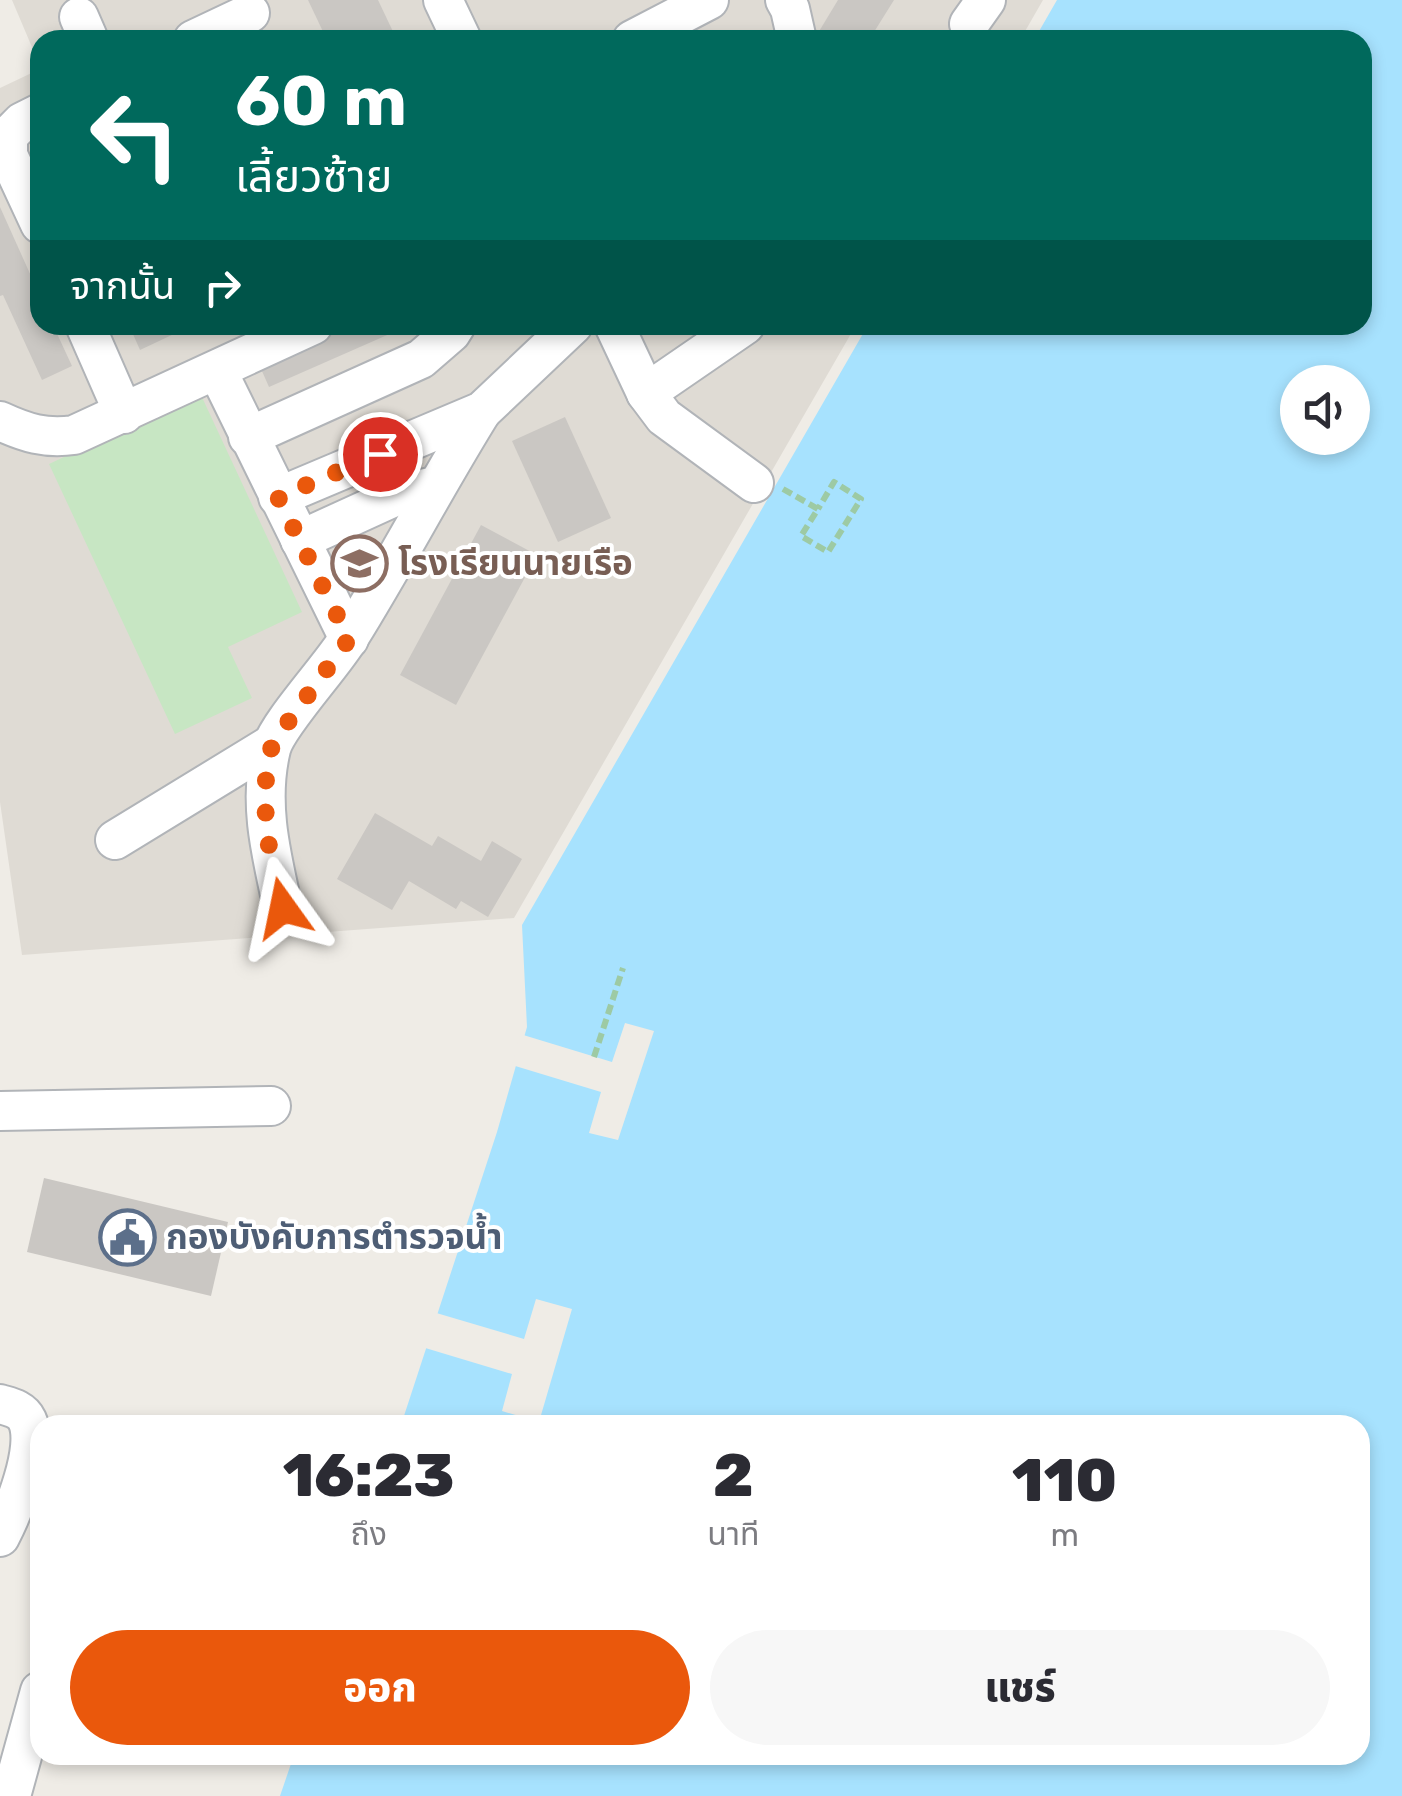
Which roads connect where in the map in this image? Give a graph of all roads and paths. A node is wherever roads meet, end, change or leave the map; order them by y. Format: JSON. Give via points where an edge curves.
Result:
{"nodes":[{"id":1,"x":443,"y":0,"type":"edge"},
{"id":2,"x":709,"y":0,"type":"edge"},
{"id":3,"x":785,"y":0,"type":"edge"},
{"id":4,"x":253,"y":18,"type":"edge"},
{"id":5,"x":220,"y":30,"type":"edge"},
{"id":6,"x":457,"y":30,"type":"edge"},
{"id":7,"x":651,"y":30,"type":"edge"},
{"id":8,"x":795,"y":30,"type":"edge"},
{"id":9,"x":30,"y":118,"type":"edge"},
{"id":10,"x":30,"y":202,"type":"edge"},
{"id":11,"x":89,"y":335,"type":"edge"},
{"id":12,"x":286,"y":335,"type":"edge"},
{"id":13,"x":450,"y":335,"type":"edge"},
{"id":14,"x":562,"y":335,"type":"edge"},
{"id":15,"x":619,"y":335,"type":"edge"},
{"id":16,"x":730,"y":335,"type":"edge"},
{"id":17,"x":217,"y":370,"type":"junction"},
{"id":18,"x":646,"y":393,"type":"junction"},
{"id":19,"x":482,"y":411,"type":"junction"},
{"id":20,"x":124,"y":414,"type":"junction"},
{"id":21,"x":0,"y":420,"type":"edge"},
{"id":22,"x":248,"y":437,"type":"junction"},
{"id":23,"x":766,"y":484,"type":"joint"},
{"id":24,"x":435,"y":486,"type":"junction"},
{"id":25,"x":278,"y":497,"type":"junction"},
{"id":26,"x":818,"y":509,"type":"junction"},
{"id":27,"x":300,"y":540,"type":"junction"},
{"id":28,"x":349,"y":639,"type":"junction"},
{"id":29,"x":272,"y":744,"type":"junction"},
{"id":30,"x":114,"y":840,"type":"dead end"},
{"id":31,"x":283,"y":908,"type":"dead end"},
{"id":32,"x":623,"y":968,"type":"dead end"},
{"id":33,"x":594,"y":1057,"type":"dead end"},
{"id":34,"x":271,"y":1106,"type":"dead end"},
{"id":35,"x":0,"y":1111,"type":"edge"},
{"id":36,"x":0,"y":1404,"type":"edge"},
{"id":37,"x":0,"y":1537,"type":"edge"},
{"id":38,"x":30,"y":1729,"type":"edge"},
{"id":39,"x":12,"y":1796,"type":"edge"}],
"edges":[{"from":1,"to":6,"type":"lane"},
{"from":2,"to":7,"type":"lane"},
{"from":3,"to":8,"type":"lane"},
{"from":4,"to":5,"type":"lane"},
{"from":9,"to":10,"type":"lane","via":[[8,136],[8,155]]},
{"from":11,"to":20,"type":"lane"},
{"from":12,"to":17,"type":"lane"},
{"from":13,"to":22,"type":"lane","via":[[422,360]]},
{"from":14,"to":19,"type":"lane"},
{"from":15,"to":18,"type":"lane"},
{"from":16,"to":18,"type":"lane"},
{"from":17,"to":20,"type":"lane"},
{"from":17,"to":22,"type":"lane"},
{"from":18,"to":23,"type":"lane","via":[[664,417]]},
{"from":19,"to":24,"type":"lane"},
{"from":19,"to":25,"type":"lane"},
{"from":20,"to":21,"type":"lane","via":[[74,436],[51,438]]},
{"from":22,"to":25,"type":"lane"},
{"from":23,"to":26,"type":"path"},
{"from":24,"to":27,"type":"lane","via":[[403,493]]},
{"from":24,"to":28,"type":"lane"},
{"from":25,"to":27,"type":"lane"},
{"from":26,"to":26,"type":"path","via":[[801,536],[828,552],[860,500],[834,482]]},
{"from":27,"to":28,"type":"lane"},
{"from":28,"to":29,"type":"lane"},
{"from":29,"to":30,"type":"lane"},
{"from":29,"to":31,"type":"lane","via":[[264,792]]},
{"from":32,"to":33,"type":"path"},
{"from":34,"to":35,"type":"lane"},
{"from":36,"to":37,"type":"lane","via":[[28,1421],[30,1444]]},
{"from":38,"to":39,"type":"lane"}]}
